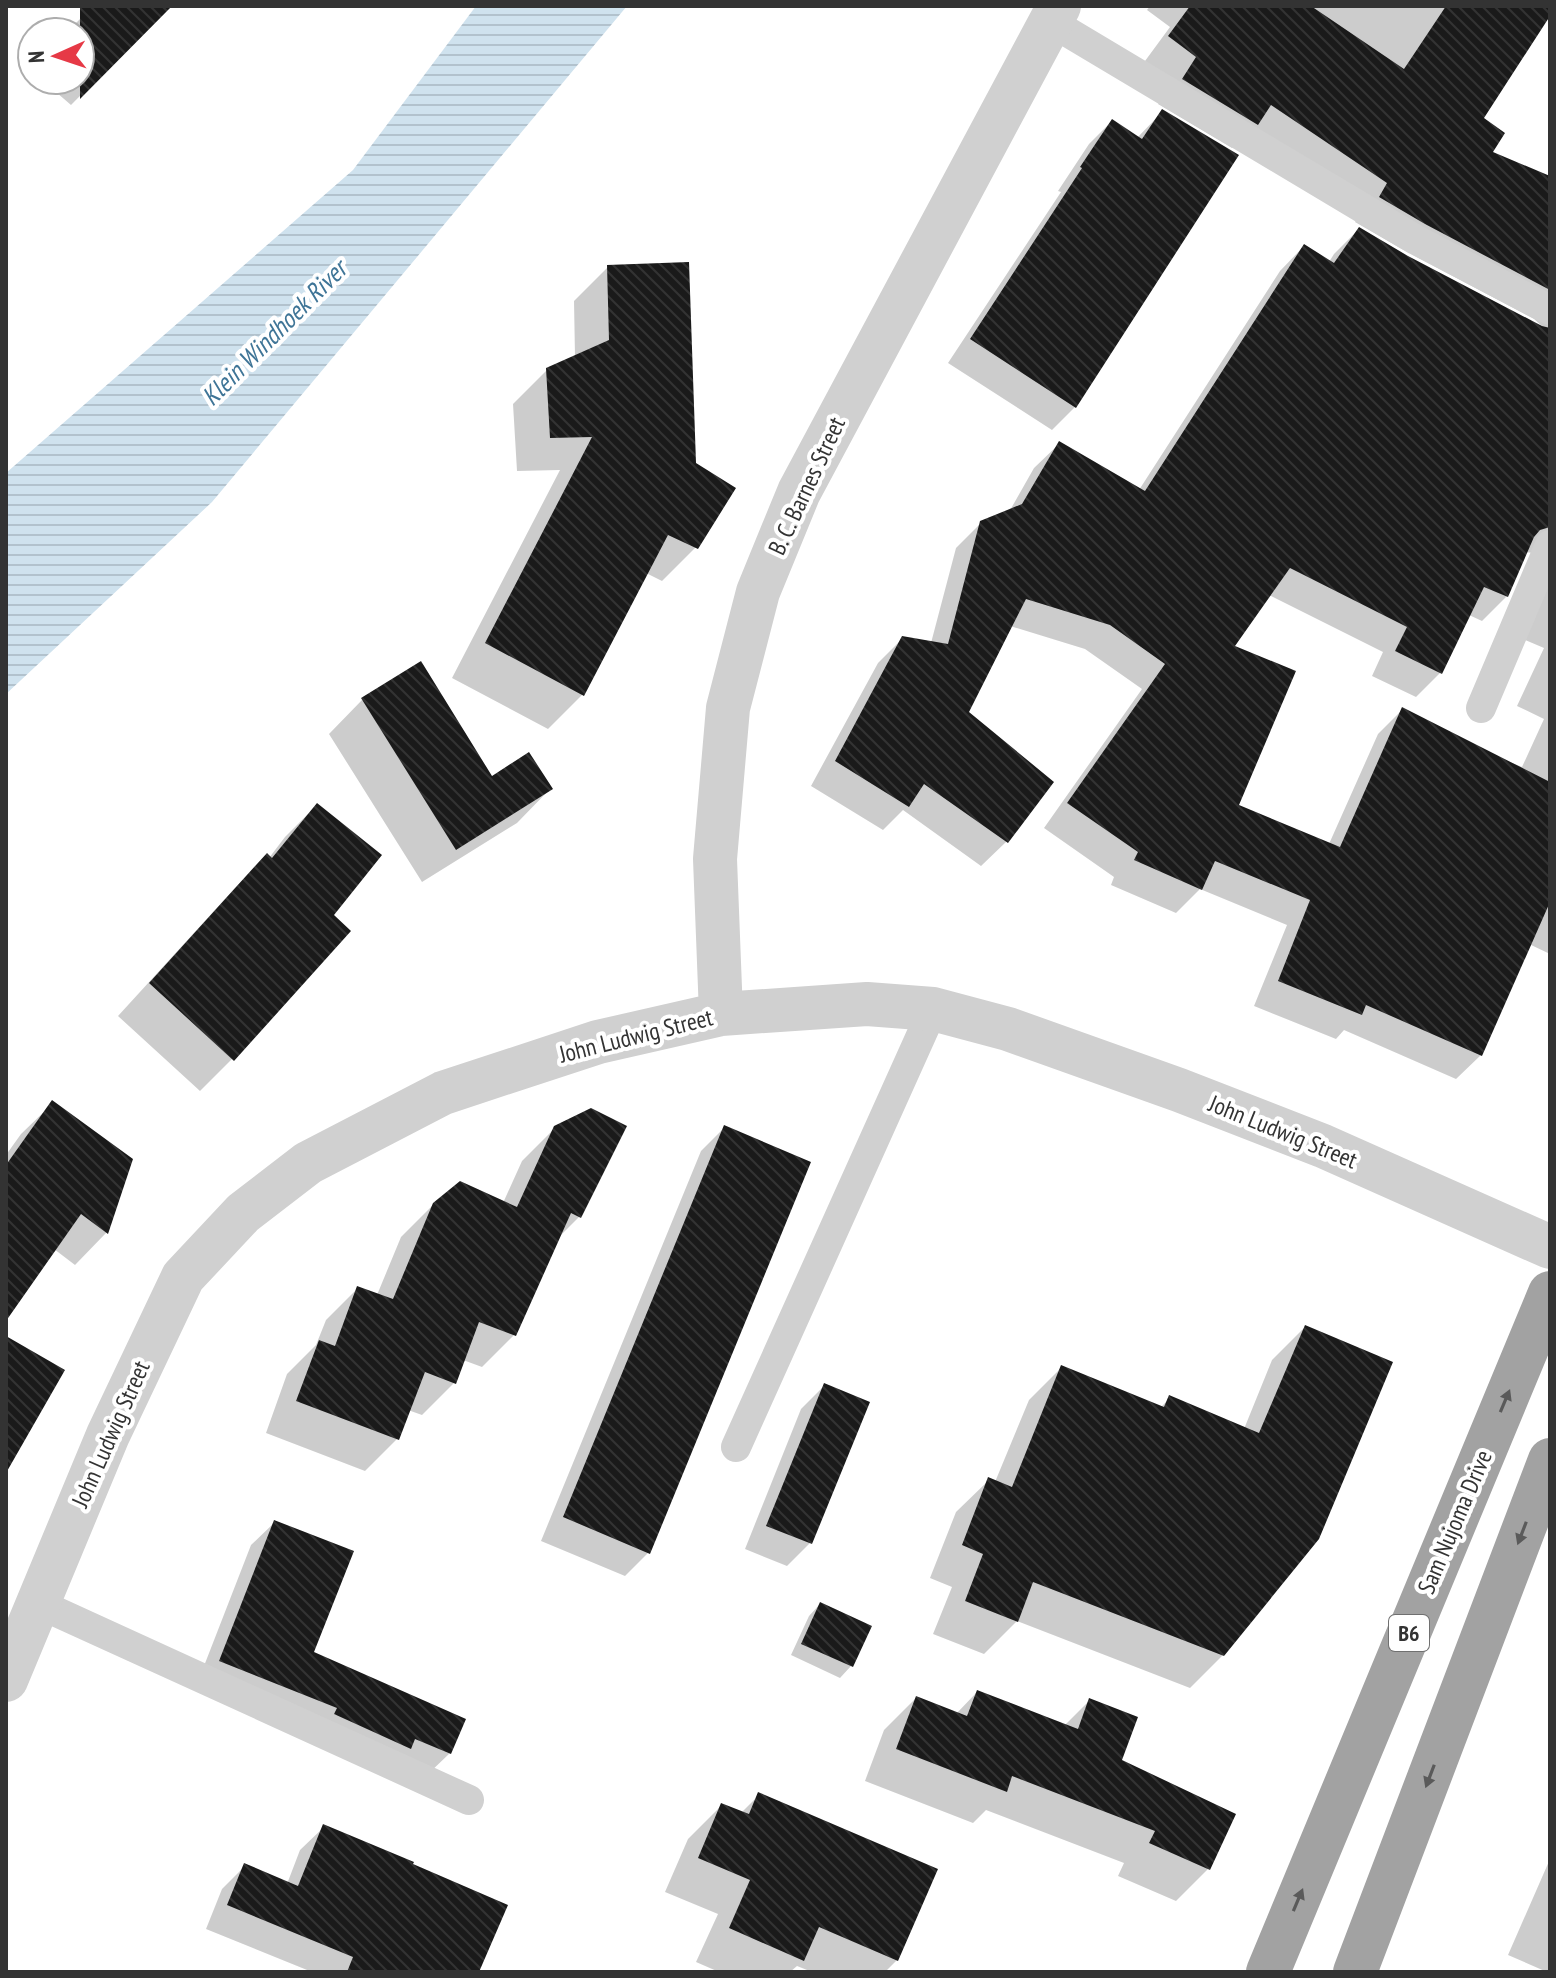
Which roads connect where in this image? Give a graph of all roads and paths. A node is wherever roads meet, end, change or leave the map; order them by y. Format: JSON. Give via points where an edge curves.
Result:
{"nodes":[{"id":1,"x":1055,"y":14,"type":"edge"},
{"id":2,"x":1550,"y":310,"type":"edge"},
{"id":3,"x":1550,"y":545,"type":"edge"},
{"id":4,"x":1481,"y":708,"type":"dead end"},
{"id":5,"x":933,"y":1009,"type":"junction"},
{"id":6,"x":721,"y":1014,"type":"junction"},
{"id":7,"x":1550,"y":1247,"type":"edge"},
{"id":8,"x":1550,"y":1293,"type":"edge"},
{"id":9,"x":736,"y":1447,"type":"dead end"},
{"id":10,"x":1550,"y":1460,"type":"edge"},
{"id":11,"x":37,"y":1603,"type":"junction"},
{"id":12,"x":6,"y":1680,"type":"edge"},
{"id":13,"x":469,"y":1800,"type":"dead end"},
{"id":14,"x":1268,"y":1972,"type":"edge"},
{"id":15,"x":1355,"y":1972,"type":"edge"}],
"edges":[{"from":1,"to":2,"type":"lane","via":[[1416,240]]},
{"from":1,"to":6,"type":"street","name":"B. C. Barnes Street","via":[[799,492],[758,592],[728,708],[715,859]]},
{"from":3,"to":4,"type":"lane"},
{"from":5,"to":6,"type":"street","name":"John Ludwig Street","via":[[867,1004]]},
{"from":5,"to":7,"type":"street","name":"John Ludwig Street","via":[[1008,1029],[1179,1090],[1323,1146]]},
{"from":5,"to":9,"type":"lane"},
{"from":6,"to":11,"type":"street","name":"John Ludwig Street","via":[[598,1042],[443,1093],[308,1163],[243,1213],[183,1277]]},
{"from":14,"to":8,"type":"highway","name":"Sam Nujoma Drive","number":"B6","one_way":true},
{"from":10,"to":15,"type":"highway","one_way":true},
{"from":11,"to":12,"type":"street","name":"John Ludwig Street"},
{"from":11,"to":13,"type":"lane"}]}
